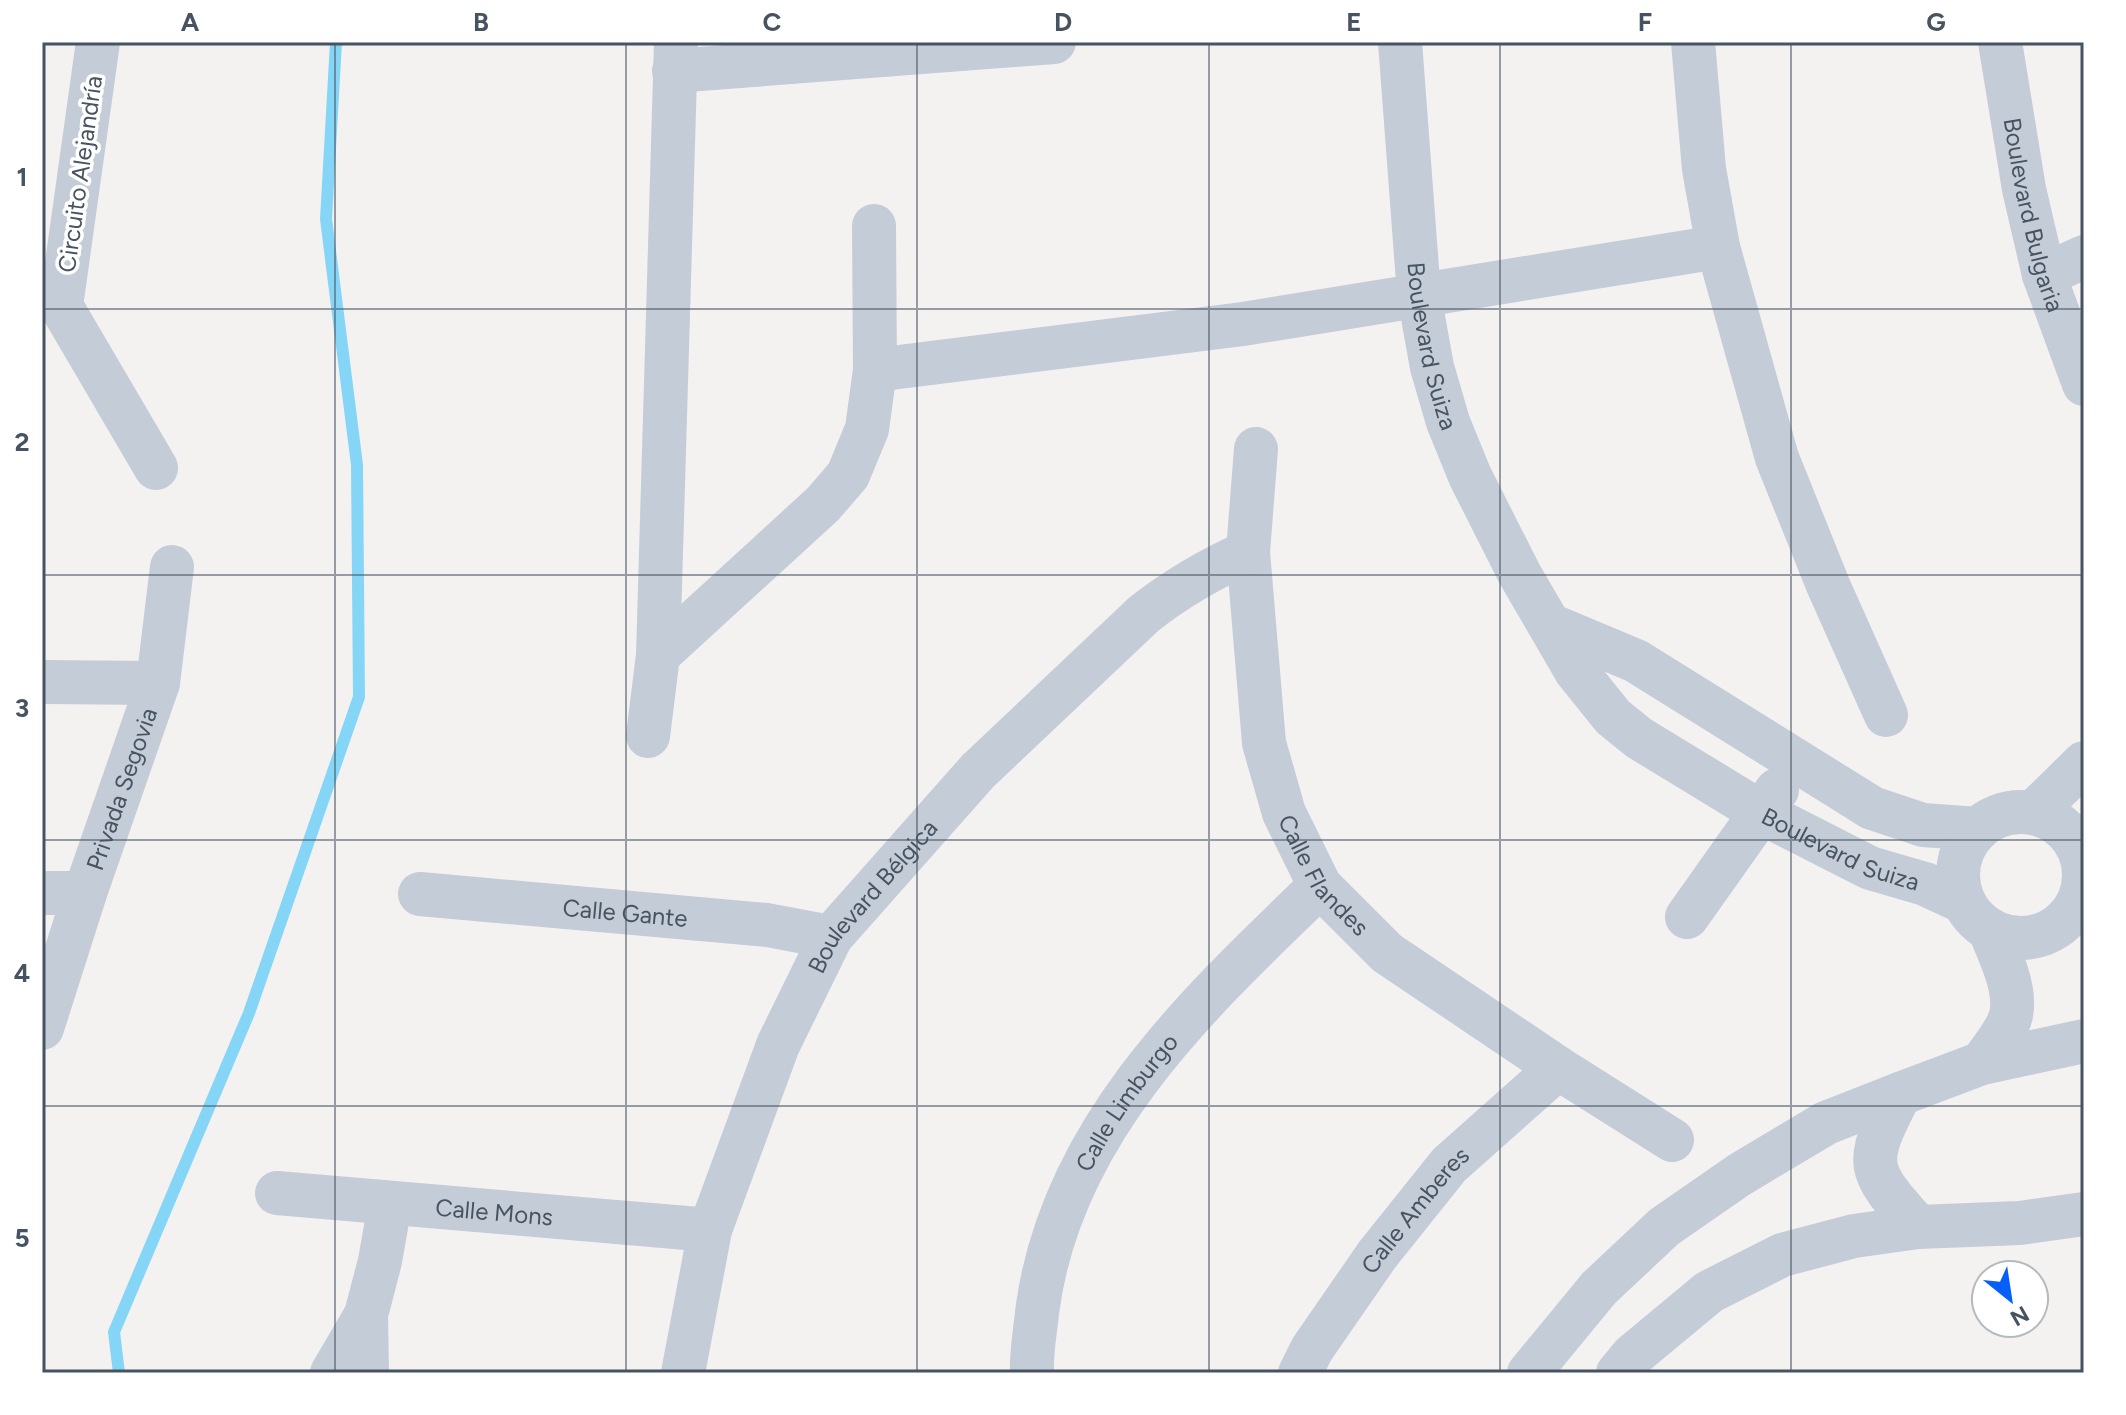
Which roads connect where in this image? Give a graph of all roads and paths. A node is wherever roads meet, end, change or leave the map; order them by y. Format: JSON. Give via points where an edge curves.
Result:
{"nodes":[{"id":1,"x":98,"y":42,"type":"edge"},
{"id":2,"x":1054,"y":42,"type":"edge"},
{"id":3,"x":1400,"y":42,"type":"edge"},
{"id":4,"x":1693,"y":42,"type":"edge"},
{"id":5,"x":2000,"y":42,"type":"edge"},
{"id":6,"x":675,"y":56,"type":"edge"},
{"id":7,"x":874,"y":226,"type":"dead end"},
{"id":8,"x":1718,"y":247,"type":"junction"},
{"id":9,"x":2084,"y":257,"type":"edge"},
{"id":10,"x":2044,"y":275,"type":"junction"},
{"id":11,"x":1419,"y":295,"type":"junction"},
{"id":12,"x":52,"y":306,"type":"edge"},
{"id":13,"x":875,"y":370,"type":"junction"},
{"id":14,"x":2084,"y":384,"type":"edge"},
{"id":15,"x":1256,"y":449,"type":"dead end"},
{"id":16,"x":156,"y":468,"type":"dead end"},
{"id":17,"x":1248,"y":552,"type":"junction"},
{"id":18,"x":172,"y":567,"type":"dead end"},
{"id":19,"x":1550,"y":625,"type":"junction"},
{"id":20,"x":658,"y":655,"type":"junction"},
{"id":21,"x":42,"y":682,"type":"edge"},
{"id":22,"x":158,"y":683,"type":"junction"},
{"id":23,"x":1886,"y":715,"type":"dead end"},
{"id":24,"x":648,"y":736,"type":"dead end"},
{"id":25,"x":1795,"y":760,"type":"junction"},
{"id":26,"x":2084,"y":763,"type":"edge"},
{"id":27,"x":1762,"y":813,"type":"junction"},
{"id":28,"x":2033,"y":813,"type":"junction"},
{"id":29,"x":1978,"y":829,"type":"junction"},
{"id":30,"x":2084,"y":867,"type":"edge"},
{"id":31,"x":1320,"y":886,"type":"junction"},
{"id":32,"x":2083,"y":887,"type":"edge"},
{"id":33,"x":42,"y":893,"type":"edge"},
{"id":34,"x":85,"y":893,"type":"junction"},
{"id":35,"x":420,"y":894,"type":"dead end"},
{"id":36,"x":2084,"y":899,"type":"edge"},
{"id":37,"x":1977,"y":916,"type":"junction"},
{"id":38,"x":1687,"y":917,"type":"dead end"},
{"id":39,"x":831,"y":937,"type":"junction"},
{"id":40,"x":42,"y":1028,"type":"edge"},
{"id":41,"x":2084,"y":1041,"type":"edge"},
{"id":42,"x":1982,"y":1063,"type":"junction"},
{"id":43,"x":1558,"y":1068,"type":"junction"},
{"id":44,"x":1900,"y":1094,"type":"junction"},
{"id":45,"x":1672,"y":1140,"type":"dead end"},
{"id":46,"x":277,"y":1193,"type":"dead end"},
{"id":47,"x":390,"y":1204,"type":"junction"},
{"id":48,"x":2084,"y":1214,"type":"edge"},
{"id":49,"x":1918,"y":1227,"type":"junction"},
{"id":50,"x":710,"y":1230,"type":"junction"},
{"id":51,"x":366,"y":1315,"type":"junction"},
{"id":52,"x":684,"y":1371,"type":"edge"},
{"id":53,"x":332,"y":1373,"type":"edge"},
{"id":54,"x":367,"y":1373,"type":"edge"},
{"id":55,"x":1032,"y":1373,"type":"edge"},
{"id":56,"x":1300,"y":1373,"type":"edge"},
{"id":57,"x":1529,"y":1373,"type":"edge"},
{"id":58,"x":1618,"y":1373,"type":"edge"}],
"edges":[{"from":1,"to":12,"type":"street","name":"Circuito Alejandría"},
{"from":2,"to":6,"type":"street"},
{"from":3,"to":11,"type":"street","name":"Boulevard Suiza"},
{"from":4,"to":8,"type":"street","via":[[1704,169]]},
{"from":5,"to":10,"type":"street","name":"Boulevard Bulgaria"},
{"from":6,"to":20,"type":"street"},
{"from":7,"to":13,"type":"street"},
{"from":8,"to":11,"type":"street"},
{"from":8,"to":23,"type":"street","via":[[1777,458]]},
{"from":9,"to":10,"type":"street"},
{"from":10,"to":14,"type":"street","name":"Boulevard Bulgaria"},
{"from":11,"to":13,"type":"street","via":[[1243,324]]},
{"from":11,"to":19,"type":"street","name":"Boulevard Suiza","via":[[1448,422],[1470,476]]},
{"from":12,"to":16,"type":"street","name":"Circuito Alejandría"},
{"from":13,"to":20,"type":"street","via":[[867,429],[848,475]]},
{"from":15,"to":17,"type":"street","name":"Calle Flandes"},
{"from":17,"to":31,"type":"street","name":"Calle Flandes","via":[[1264,743],[1284,813]]},
{"from":17,"to":39,"type":"street","name":"Boulevard Bélgica","via":[[1173,591],[1144,614],[978,771]]},
{"from":18,"to":22,"type":"street","name":"Privada Segovia"},
{"from":19,"to":25,"type":"street","name":"Boulevard Suiza","via":[[1636,661]]},
{"from":19,"to":27,"type":"street","name":"Boulevard Suiza","via":[[1576,671],[1613,717]]},
{"from":20,"to":24,"type":"street"},
{"from":21,"to":22,"type":"street","name":"Privada Segovia"},
{"from":22,"to":34,"type":"street","name":"Privada Segovia"},
{"from":25,"to":27,"type":"street"},
{"from":25,"to":29,"type":"street","name":"Boulevard Suiza","via":[[1848,795],[1897,818]]},
{"from":26,"to":28,"type":"street"},
{"from":27,"to":37,"type":"street","name":"Boulevard Suiza","via":[[1870,868],[1925,884]]},
{"from":27,"to":38,"type":"street"},
{"from":28,"to":29,"type":"street","via":[[1994,818]]},
{"from":28,"to":30,"type":"street","via":[[2068,832]]},
{"from":29,"to":37,"type":"street","via":[[1966,844],[1958,883]]},
{"from":30,"to":32,"type":"street"},
{"from":31,"to":43,"type":"street","name":"Calle Flandes","via":[[1387,953]]},
{"from":31,"to":55,"type":"street","name":"Calle Limburgo","via":[[1160,1049],[1105,1125],[1066,1201],[1042,1278]]},
{"from":32,"to":36,"type":"street"},
{"from":32,"to":37,"type":"street","via":[[2064,922],[2047,933],[2008,937]]},
{"from":33,"to":34,"type":"street","name":"Privada Segovia"},
{"from":34,"to":40,"type":"street","name":"Privada Segovia"},
{"from":35,"to":39,"type":"street","name":"Calle Gante","via":[[767,925]]},
{"from":37,"to":42,"type":"street","via":[[2007,978],[2011,999],[2011,1015]]},
{"from":39,"to":50,"type":"street","name":"Boulevard Bélgica","via":[[778,1045]]},
{"from":41,"to":42,"type":"street"},
{"from":42,"to":44,"type":"street"},
{"from":43,"to":45,"type":"street","name":"Calle Flandes"},
{"from":43,"to":56,"type":"street","name":"Calle Amberes","via":[[1449,1165],[1377,1255]]},
{"from":44,"to":49,"type":"street","via":[[1878,1135],[1877,1174]]},
{"from":44,"to":57,"type":"street","via":[[1826,1123],[1664,1227],[1599,1288]]},
{"from":46,"to":47,"type":"street","name":"Calle Mons"},
{"from":47,"to":50,"type":"street","name":"Calle Mons"},
{"from":47,"to":51,"type":"street"},
{"from":48,"to":49,"type":"street"},
{"from":49,"to":58,"type":"street","via":[[1854,1236],[1782,1255],[1709,1292]]},
{"from":50,"to":52,"type":"street","name":"Boulevard Bélgica"},
{"from":51,"to":53,"type":"street"},
{"from":51,"to":54,"type":"street"}]}
